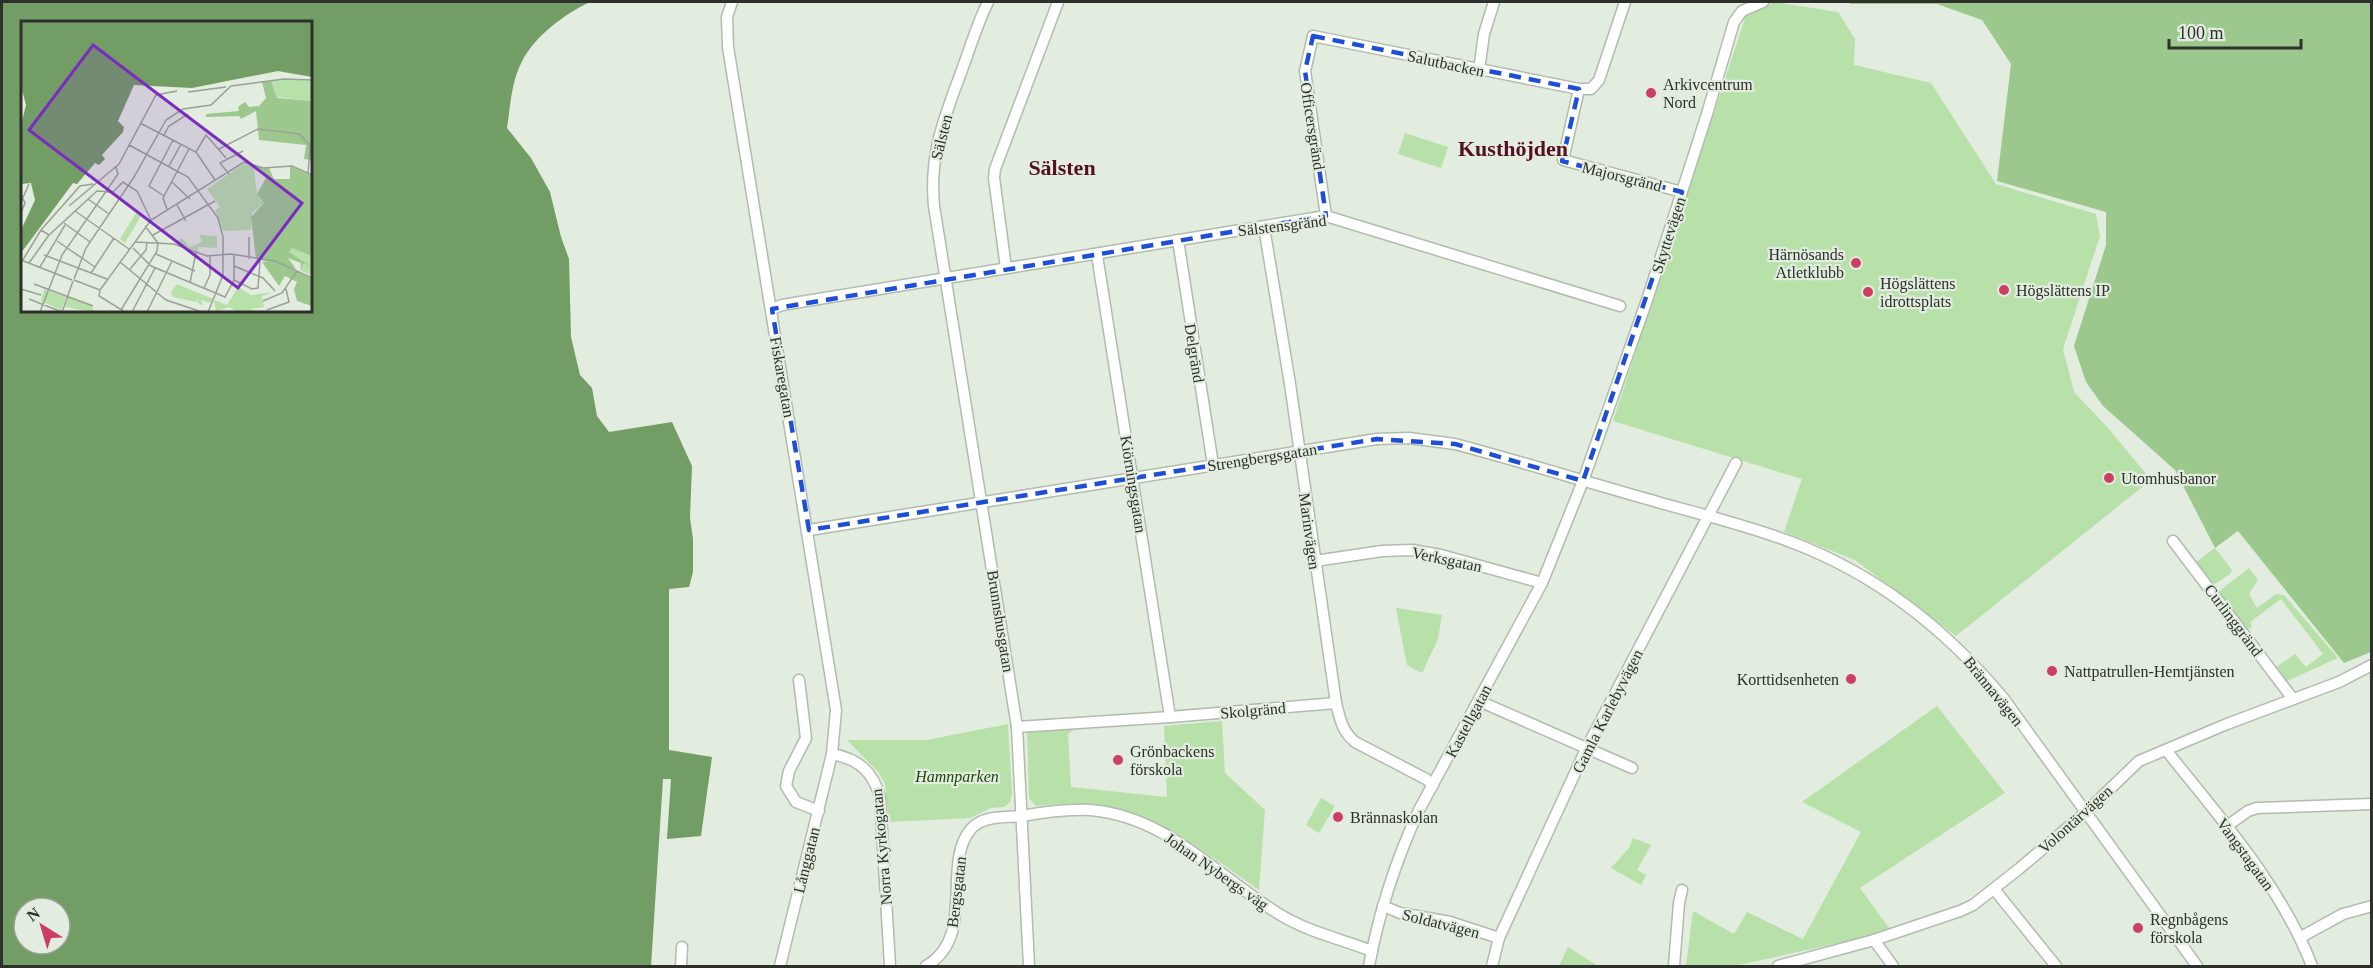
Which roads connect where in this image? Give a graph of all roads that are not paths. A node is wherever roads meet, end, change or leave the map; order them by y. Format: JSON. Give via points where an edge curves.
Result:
{"nodes":[{"id":1,"x":732,"y":2,"type":"edge"},
{"id":2,"x":988,"y":2,"type":"edge"},
{"id":3,"x":1058,"y":2,"type":"edge"},
{"id":4,"x":1494,"y":2,"type":"edge"},
{"id":5,"x":1625,"y":2,"type":"edge"},
{"id":6,"x":1763,"y":2,"type":"edge"},
{"id":7,"x":1313,"y":36,"type":"joint"},
{"id":8,"x":1479,"y":70,"type":"junction"},
{"id":9,"x":1579,"y":89,"type":"junction"},
{"id":10,"x":1682,"y":192,"type":"junction"},
{"id":11,"x":1326,"y":216,"type":"junction"},
{"id":12,"x":1264,"y":227,"type":"junction"},
{"id":13,"x":1178,"y":240,"type":"junction"},
{"id":14,"x":1097,"y":255,"type":"junction"},
{"id":15,"x":1006,"y":268,"type":"junction"},
{"id":16,"x":947,"y":279,"type":"junction"},
{"id":17,"x":1620,"y":306,"type":"dead end"},
{"id":18,"x":771,"y":309,"type":"junction"},
{"id":19,"x":1299,"y":451,"type":"junction"},
{"id":20,"x":1736,"y":463,"type":"dead end"},
{"id":21,"x":1213,"y":465,"type":"junction"},
{"id":22,"x":1132,"y":477,"type":"junction"},
{"id":23,"x":1583,"y":481,"type":"junction"},
{"id":24,"x":982,"y":503,"type":"junction"},
{"id":25,"x":1709,"y":516,"type":"junction"},
{"id":26,"x":809,"y":531,"type":"junction"},
{"id":27,"x":2173,"y":541,"type":"dead end"},
{"id":28,"x":1315,"y":561,"type":"junction"},
{"id":29,"x":1542,"y":583,"type":"junction"},
{"id":30,"x":2372,"y":665,"type":"edge"},
{"id":31,"x":799,"y":680,"type":"dead end"},
{"id":32,"x":2294,"y":699,"type":"junction"},
{"id":33,"x":1479,"y":701,"type":"junction"},
{"id":34,"x":1336,"y":703,"type":"junction"},
{"id":35,"x":1170,"y":715,"type":"junction"},
{"id":36,"x":1017,"y":727,"type":"junction"},
{"id":37,"x":1586,"y":748,"type":"junction"},
{"id":38,"x":2166,"y":750,"type":"junction"},
{"id":39,"x":832,"y":754,"type":"junction"},
{"id":40,"x":1632,"y":768,"type":"dead end"},
{"id":41,"x":1433,"y":785,"type":"junction"},
{"id":42,"x":2372,"y":804,"type":"edge"},
{"id":43,"x":819,"y":811,"type":"junction"},
{"id":44,"x":2086,"y":812,"type":"junction"},
{"id":45,"x":1022,"y":816,"type":"junction"},
{"id":46,"x":2226,"y":826,"type":"junction"},
{"id":47,"x":1994,"y":889,"type":"junction"},
{"id":48,"x":1682,"y":890,"type":"dead end"},
{"id":49,"x":1383,"y":906,"type":"junction"},
{"id":50,"x":2372,"y":906,"type":"edge"},
{"id":51,"x":2301,"y":937,"type":"junction"},
{"id":52,"x":1499,"y":938,"type":"junction"},
{"id":53,"x":1874,"y":940,"type":"junction"},
{"id":54,"x":682,"y":947,"type":"dead end"},
{"id":55,"x":1372,"y":951,"type":"junction"},
{"id":56,"x":681,"y":966,"type":"edge"},
{"id":57,"x":780,"y":966,"type":"edge"},
{"id":58,"x":890,"y":966,"type":"edge"},
{"id":59,"x":926,"y":966,"type":"edge"},
{"id":60,"x":1029,"y":966,"type":"edge"},
{"id":61,"x":1369,"y":966,"type":"edge"},
{"id":62,"x":1492,"y":966,"type":"edge"},
{"id":63,"x":1674,"y":966,"type":"edge"},
{"id":64,"x":1778,"y":966,"type":"edge"},
{"id":65,"x":1893,"y":966,"type":"edge"},
{"id":66,"x":2056,"y":966,"type":"edge"},
{"id":67,"x":2197,"y":966,"type":"edge"},
{"id":68,"x":2312,"y":966,"type":"edge"}],
"edges":[{"from":1,"to":18,"type":"street","name":"Fiskaregatan","via":[[727,17],[728,47]]},
{"from":2,"to":16,"type":"street","name":"Sälsten","via":[[945,117],[934,159],[934,206]]},
{"from":3,"to":15,"type":"street","via":[[993,178]]},
{"from":4,"to":8,"type":"street"},
{"from":5,"to":9,"type":"street","via":[[1599,80],[1591,88]]},
{"from":6,"to":10,"type":"street","name":"Skyttevägen","via":[[1742,11],[1734,22]]},
{"from":7,"to":8,"type":"street","name":"Salutbacken"},
{"from":7,"to":11,"type":"street","name":"Officersgränd","via":[[1305,71]]},
{"from":8,"to":9,"type":"street","name":"Salutbacken"},
{"from":9,"to":10,"type":"street","name":"Majorsgränd","via":[[1563,160]]},
{"from":10,"to":23,"type":"street","name":"Skyttevägen"},
{"from":11,"to":12,"type":"street","name":"Sälstensgränd"},
{"from":11,"to":17,"type":"street","name":"Sälstensgränd"},
{"from":12,"to":13,"type":"street","name":"Sälstensgränd"},
{"from":12,"to":19,"type":"street","name":"Marinvägen"},
{"from":13,"to":14,"type":"street","name":"Sälstensgränd"},
{"from":13,"to":21,"type":"street","name":"Delgränd"},
{"from":14,"to":15,"type":"street","name":"Sälstensgränd"},
{"from":14,"to":22,"type":"street","name":"Kiörningsgatan"},
{"from":15,"to":16,"type":"street","name":"Sälstensgränd"},
{"from":16,"to":18,"type":"street","name":"Sälstensgränd"},
{"from":16,"to":24,"type":"street","name":"Brunnshusgatan"},
{"from":18,"to":26,"type":"street","name":"Fiskaregatan"},
{"from":19,"to":21,"type":"street","name":"Strengbergsgatan"},
{"from":19,"to":23,"type":"street","name":"Strengbergsgatan","via":[[1377,439],[1433,440]]},
{"from":19,"to":28,"type":"street","name":"Marinvägen"},
{"from":20,"to":25,"type":"street","name":"Gamla Karlebyvägen"},
{"from":21,"to":22,"type":"street","name":"Strengbergsgatan"},
{"from":22,"to":24,"type":"street","name":"Strengbergsgatan"},
{"from":22,"to":35,"type":"street","name":"Kiörningsgatan"},
{"from":23,"to":25,"type":"street","name":"Strengbergsgatan"},
{"from":23,"to":29,"type":"street","name":"Kastellgatan"},
{"from":24,"to":26,"type":"street","name":"Strengbergsgatan"},
{"from":24,"to":36,"type":"street","name":"Brunnshusgatan"},
{"from":25,"to":37,"type":"street","name":"Gamla Karlebyvägen"},
{"from":25,"to":44,"type":"street","name":"Brännavägen","via":[[1809,549],[1850,568],[1910,606],[1986,677]]},
{"from":26,"to":39,"type":"street","name":"Fiskaregatan","via":[[836,710]]},
{"from":27,"to":32,"type":"street","name":"Curlinggränd"},
{"from":28,"to":29,"type":"street","name":"Verksgatan","via":[[1412,550]]},
{"from":28,"to":34,"type":"street","name":"Marinvägen"},
{"from":29,"to":33,"type":"street","name":"Kastellgatan"},
{"from":30,"to":32,"type":"street","name":"Volontärvägen"},
{"from":31,"to":43,"type":"street","via":[[807,738],[789,771],[786,786],[796,802]]},
{"from":32,"to":38,"type":"street","name":"Volontärvägen"},
{"from":33,"to":37,"type":"street"},
{"from":33,"to":41,"type":"street","name":"Kastellgatan"},
{"from":34,"to":35,"type":"street","name":"Skolgränd"},
{"from":34,"to":41,"type":"street","name":"Marinvägen","via":[[1348,736]]},
{"from":35,"to":36,"type":"street","name":"Skolgränd"},
{"from":36,"to":45,"type":"street","name":"Brunnshusgatan"},
{"from":37,"to":40,"type":"street"},
{"from":37,"to":52,"type":"street","name":"Gamla Karlebyvägen"},
{"from":38,"to":44,"type":"street","name":"Volontärvägen","via":[[2139,761]]},
{"from":38,"to":46,"type":"street","name":"Vangstagatan"},
{"from":39,"to":43,"type":"street","name":"Långgatan"},
{"from":39,"to":58,"type":"street","name":"Norra Kyrkogatan","via":[[849,757],[876,782]]},
{"from":41,"to":49,"type":"street","name":"Kastellgatan","via":[[1404,843]]},
{"from":42,"to":46,"type":"street","via":[[2257,808]]},
{"from":43,"to":57,"type":"street","name":"Långgatan"},
{"from":44,"to":47,"type":"street","name":"Volontärvägen"},
{"from":44,"to":67,"type":"street","name":"Brännavägen"},
{"from":45,"to":55,"type":"street","name":"Johan Nybergs väg","via":[[1091,810],[1142,824],[1176,840],[1280,915]]},
{"from":45,"to":59,"type":"street","name":"Bergsgatan","via":[[997,817],[970,829],[960,857],[955,921],[949,940],[942,954]]},
{"from":45,"to":60,"type":"street","name":"Brunnshusgatan"},
{"from":46,"to":51,"type":"street","name":"Vangstagatan","via":[[2262,873]]},
{"from":47,"to":53,"type":"street","name":"Volontärvägen","via":[[1948,917]]},
{"from":47,"to":66,"type":"street"},
{"from":48,"to":63,"type":"street"},
{"from":49,"to":52,"type":"street","name":"Soldatvägen"},
{"from":49,"to":55,"type":"street","name":"Kastellgatan"},
{"from":50,"to":51,"type":"street","via":[[2343,914]]},
{"from":51,"to":68,"type":"street","name":"Vangstagatan"},
{"from":52,"to":62,"type":"street","name":"Gamla Karlebyvägen"},
{"from":53,"to":64,"type":"street","name":"Volontärvägen"},
{"from":53,"to":65,"type":"street"},
{"from":54,"to":56,"type":"street"},
{"from":55,"to":61,"type":"street","name":"Kastellgatan"}]}
